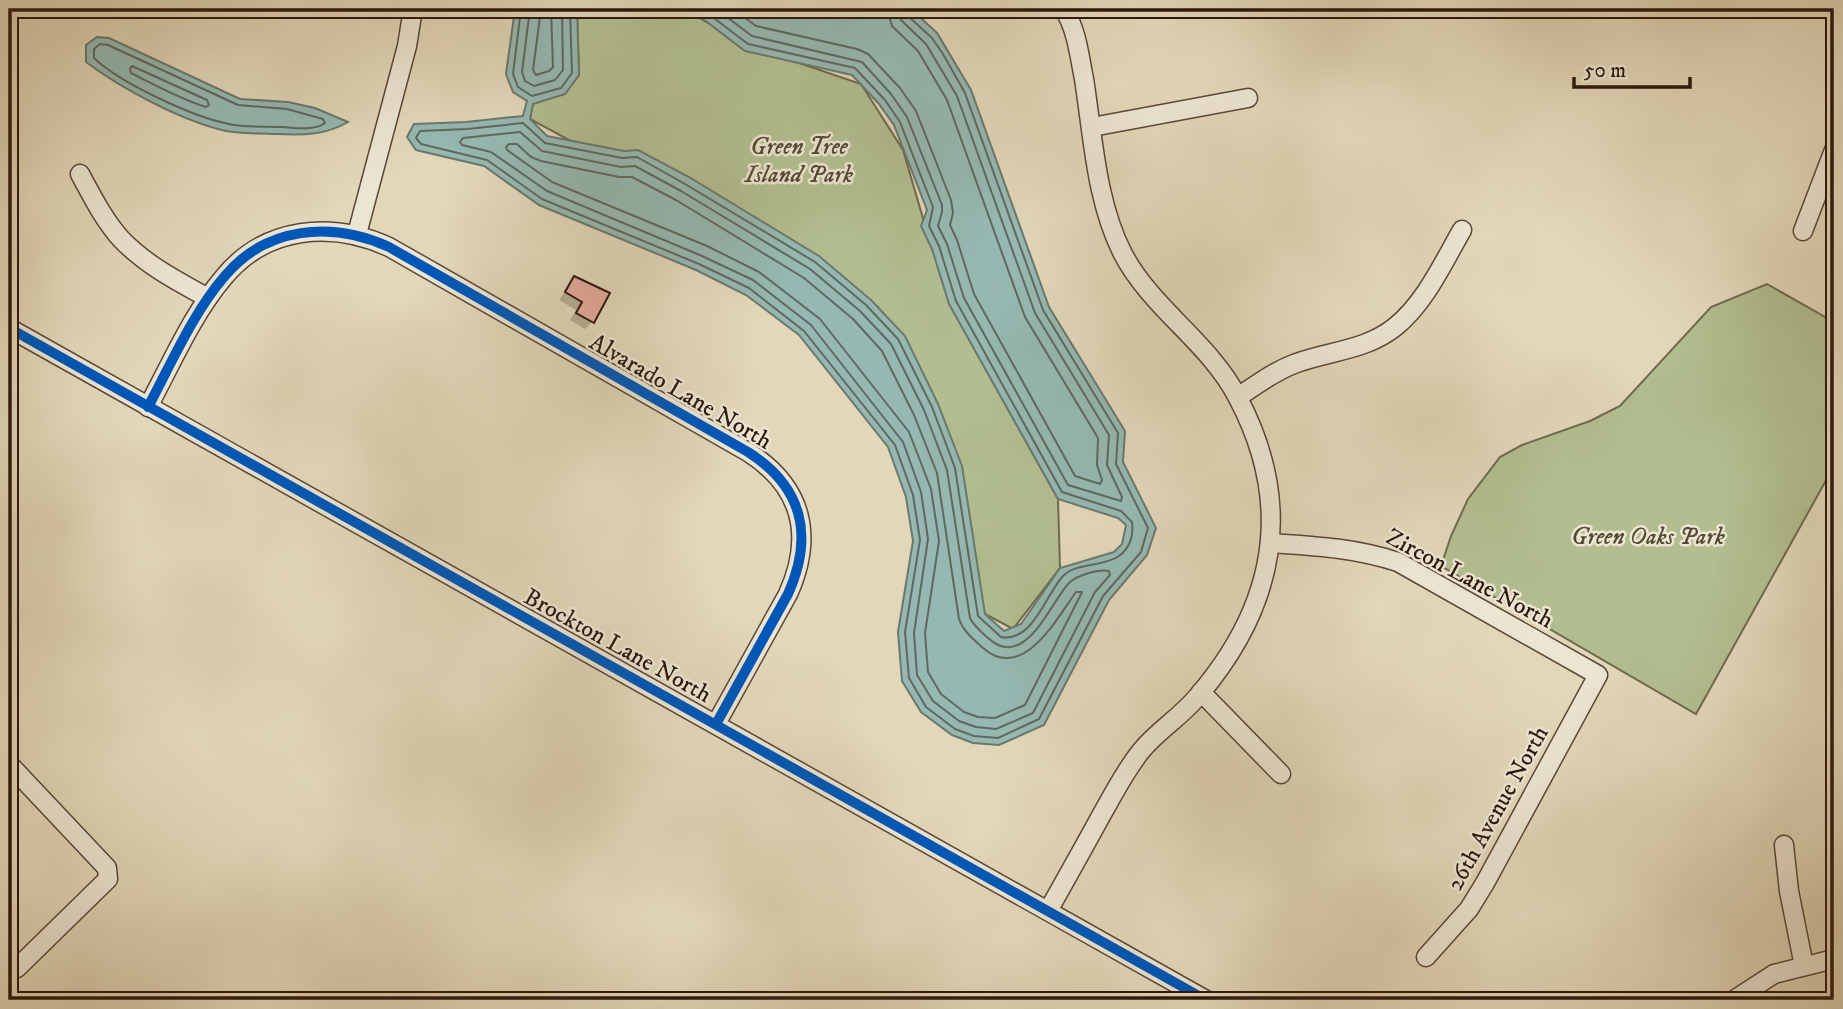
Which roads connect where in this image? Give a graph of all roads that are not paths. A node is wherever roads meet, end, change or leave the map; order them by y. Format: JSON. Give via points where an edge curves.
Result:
{"nodes":[{"id":1,"x":413,"y":9,"type":"edge"},
{"id":2,"x":1064,"y":9,"type":"edge"},
{"id":3,"x":1248,"y":98,"type":"dead end"},
{"id":4,"x":1092,"y":127,"type":"junction"},
{"id":5,"x":1834,"y":150,"type":"edge"},
{"id":6,"x":80,"y":174,"type":"dead end"},
{"id":7,"x":1462,"y":230,"type":"dead end"},
{"id":8,"x":1803,"y":231,"type":"dead end"},
{"id":9,"x":357,"y":234,"type":"junction"},
{"id":10,"x":208,"y":298,"type":"junction"},
{"id":11,"x":11,"y":335,"type":"edge"},
{"id":12,"x":1238,"y":397,"type":"junction"},
{"id":13,"x":148,"y":407,"type":"junction"},
{"id":14,"x":1271,"y":543,"type":"junction"},
{"id":15,"x":1598,"y":675,"type":"joint"},
{"id":16,"x":1201,"y":692,"type":"junction"},
{"id":17,"x":716,"y":724,"type":"junction"},
{"id":18,"x":9,"y":764,"type":"edge"},
{"id":19,"x":1280,"y":774,"type":"dead end"},
{"id":20,"x":1784,"y":845,"type":"dead end"},
{"id":21,"x":1048,"y":911,"type":"junction"},
{"id":22,"x":1426,"y":957,"type":"dead end"},
{"id":23,"x":1834,"y":960,"type":"edge"},
{"id":24,"x":1804,"y":966,"type":"junction"},
{"id":25,"x":9,"y":970,"type":"edge"},
{"id":26,"x":1206,"y":1000,"type":"edge"},
{"id":27,"x":1734,"y":1000,"type":"edge"}],
"edges":[{"from":1,"to":9,"type":"street"},
{"from":2,"to":4,"type":"street","via":[[1073,24]]},
{"from":3,"to":4,"type":"street"},
{"from":4,"to":12,"type":"street","via":[[1110,221],[1123,254]]},
{"from":5,"to":8,"type":"street"},
{"from":6,"to":10,"type":"street","via":[[121,238],[165,274]]},
{"from":7,"to":12,"type":"street","via":[[1419,301],[1393,329],[1276,372]]},
{"from":9,"to":10,"type":"street","name":"Alvarado Lane North","via":[[299,232],[271,242],[246,255]]},
{"from":9,"to":17,"type":"street","name":"Alvarado Lane North","via":[[390,247],[736,445],[768,465],[783,483],[801,526],[798,572]]},
{"from":10,"to":13,"type":"street","name":"Alvarado Lane North"},
{"from":11,"to":13,"type":"street","name":"Brockton Lane North"},
{"from":12,"to":14,"type":"street","via":[[1265,468]]},
{"from":13,"to":17,"type":"street","name":"Brockton Lane North"},
{"from":14,"to":15,"type":"street","name":"Zircon Lane North","via":[[1336,547],[1398,562]]},
{"from":14,"to":16,"type":"street","via":[[1262,586],[1245,627],[1223,666]]},
{"from":15,"to":22,"type":"street","name":"26th Avenue North","via":[[1485,883],[1469,909]]},
{"from":16,"to":19,"type":"street"},
{"from":16,"to":21,"type":"street","via":[[1140,752]]},
{"from":17,"to":21,"type":"street","name":"Brockton Lane North"},
{"from":18,"to":25,"type":"street","via":[[107,868],[108,879],[17,968]]},
{"from":20,"to":24,"type":"street"},
{"from":21,"to":26,"type":"street","name":"Brockton Lane North"},
{"from":23,"to":24,"type":"street"},
{"from":24,"to":27,"type":"street","via":[[1773,974]]}]}
